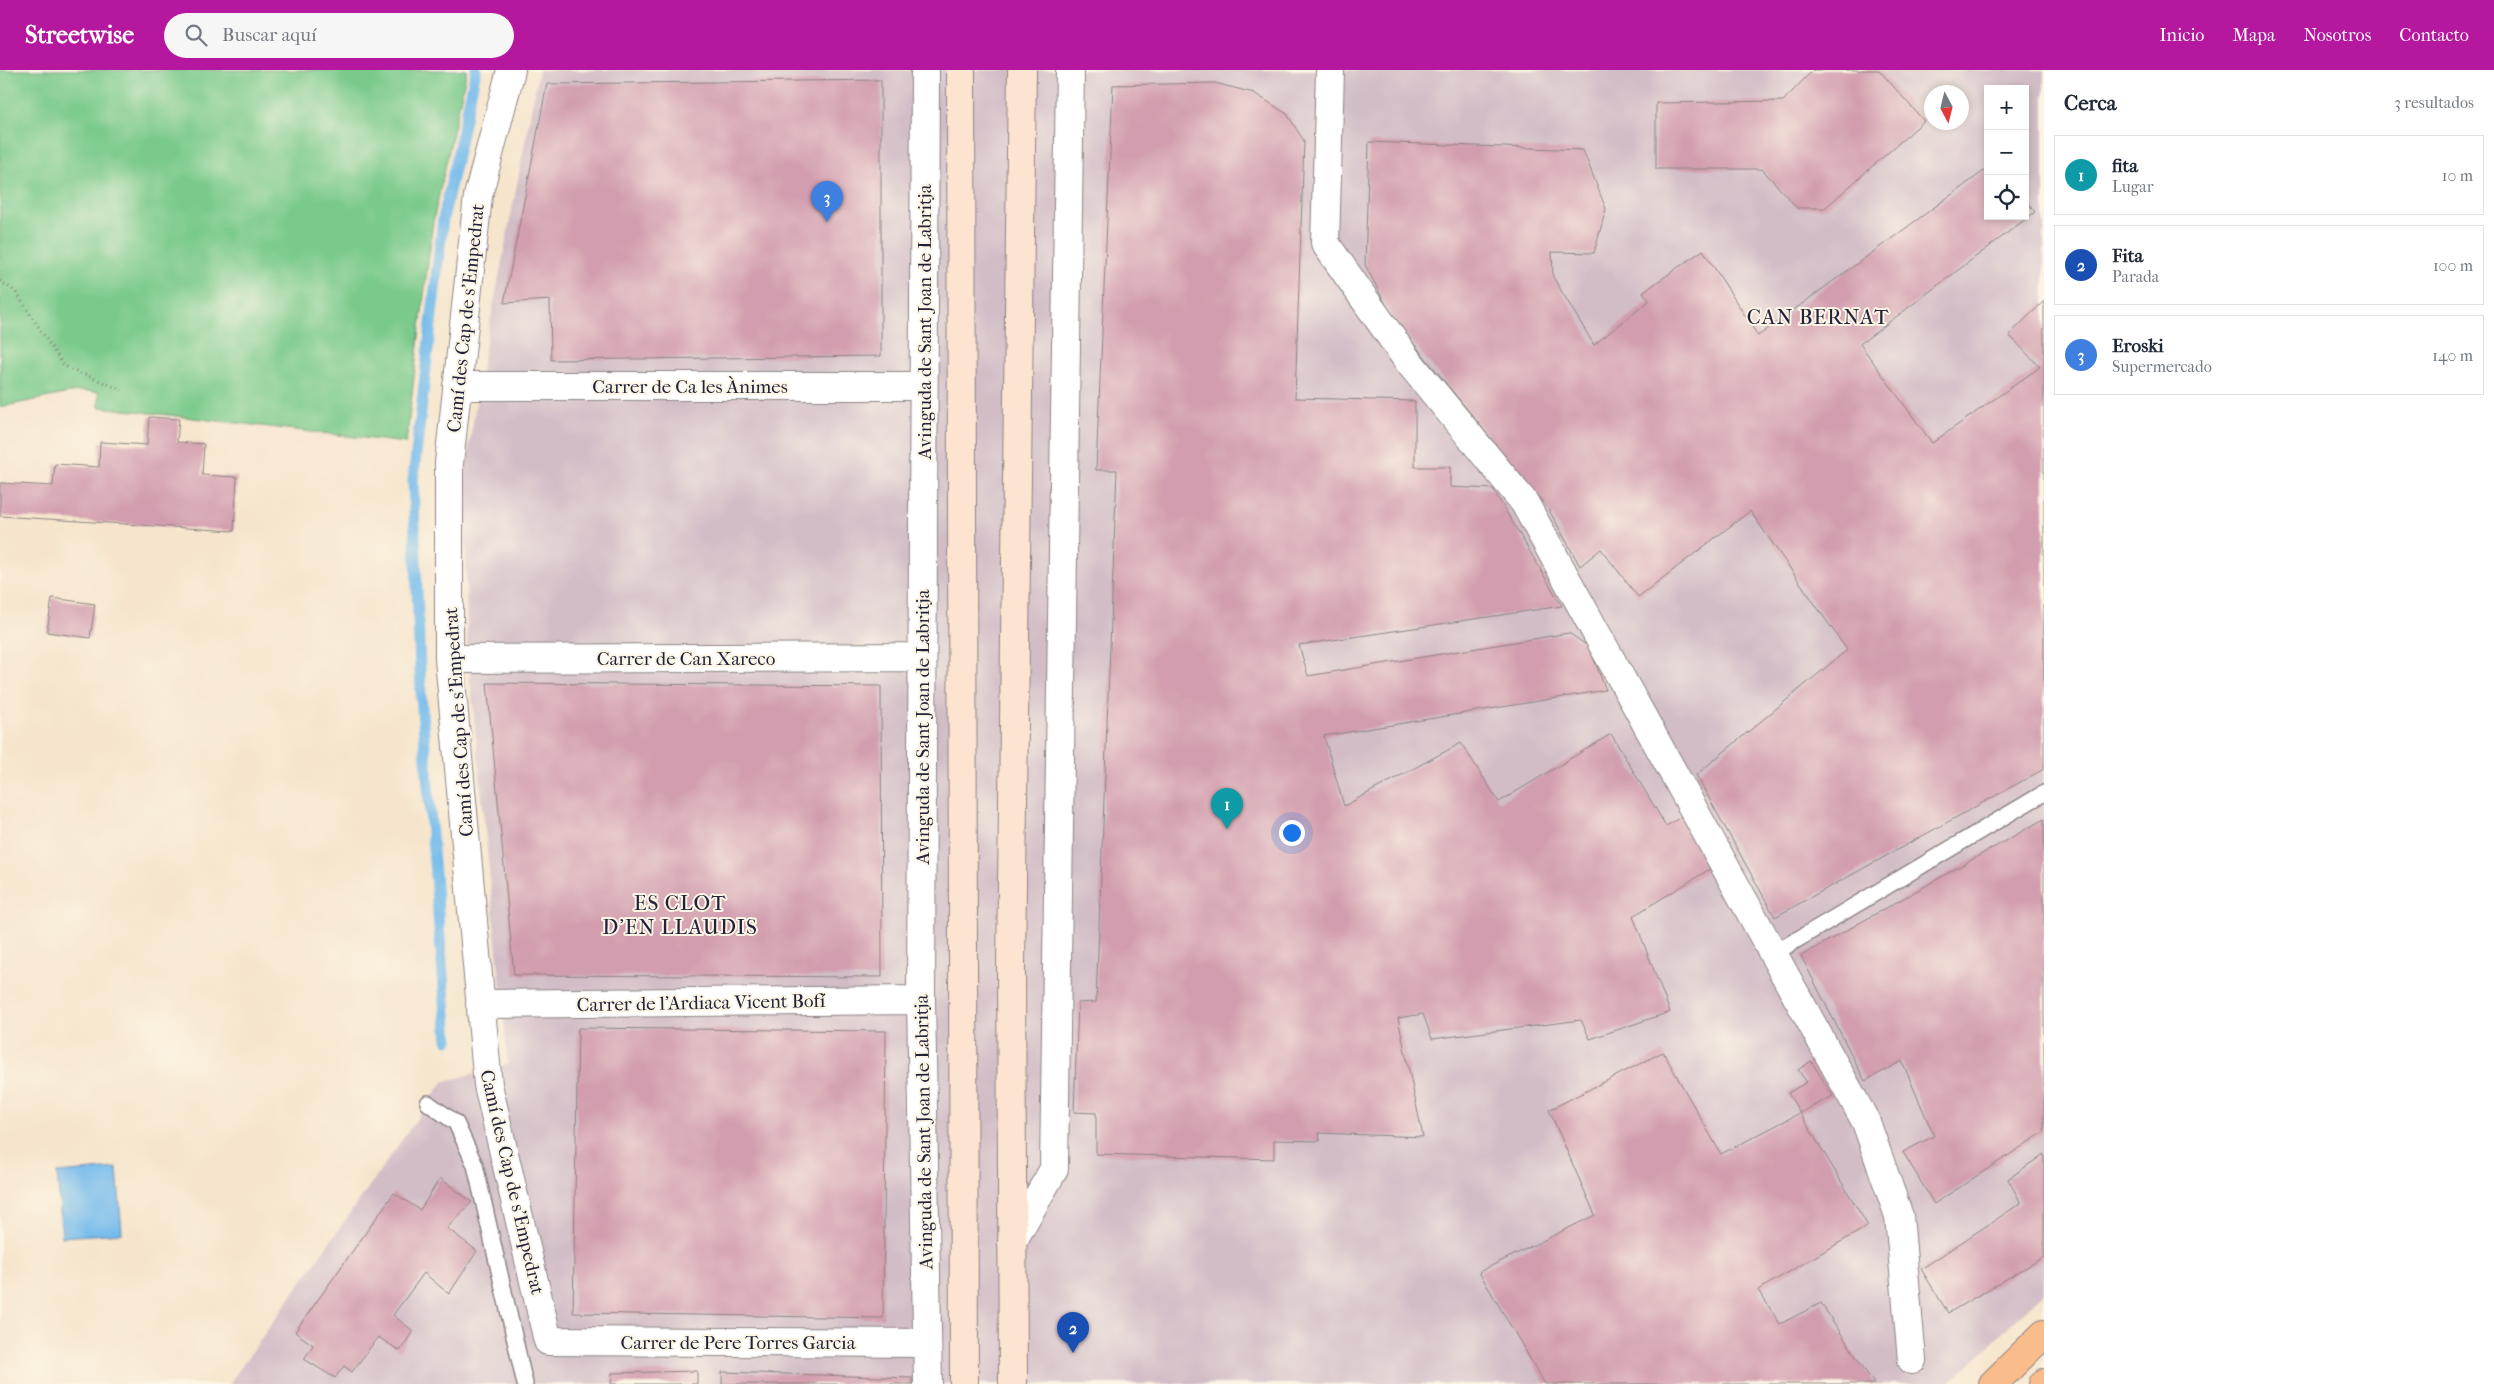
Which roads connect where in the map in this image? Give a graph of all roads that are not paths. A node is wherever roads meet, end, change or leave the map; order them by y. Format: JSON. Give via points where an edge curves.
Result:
{"nodes":[{"id":1,"x":511,"y":70,"type":"edge"},
{"id":2,"x":925,"y":70,"type":"edge"},
{"id":3,"x":961,"y":70,"type":"edge"},
{"id":4,"x":1022,"y":70,"type":"edge"},
{"id":5,"x":1070,"y":70,"type":"edge"},
{"id":6,"x":1330,"y":70,"type":"edge"},
{"id":7,"x":457,"y":386,"type":"junction"},
{"id":8,"x":923,"y":386,"type":"junction"},
{"id":9,"x":922,"y":657,"type":"junction"},
{"id":10,"x":449,"y":659,"type":"junction"},
{"id":11,"x":2044,"y":793,"type":"edge"},
{"id":12,"x":1773,"y":954,"type":"junction"},
{"id":13,"x":921,"y":1000,"type":"junction"},
{"id":14,"x":480,"y":1004,"type":"junction"},
{"id":15,"x":428,"y":1104,"type":"dead end"},
{"id":16,"x":1012,"y":1242,"type":"junction"},
{"id":17,"x":2044,"y":1334,"type":"edge"},
{"id":18,"x":548,"y":1341,"type":"joint"},
{"id":19,"x":927,"y":1343,"type":"junction"},
{"id":20,"x":1912,"y":1360,"type":"dead end"},
{"id":21,"x":525,"y":1384,"type":"edge"},
{"id":22,"x":928,"y":1384,"type":"edge"},
{"id":23,"x":964,"y":1384,"type":"edge"},
{"id":24,"x":1013,"y":1384,"type":"edge"},
{"id":25,"x":1993,"y":1384,"type":"edge"}],
"edges":[{"from":1,"to":7,"type":"street","name":"Camí des Cap de s'Empedrat","via":[[478,196]]},
{"from":2,"to":8,"type":"street","name":"Avinguda de Sant Joan de Labritja"},
{"from":3,"to":23,"type":"main road","name":"Avinguda de Sant Joan de Labritja"},
{"from":4,"to":16,"type":"main road","via":[[1011,966]]},
{"from":5,"to":16,"type":"street","via":[[1054,1169]]},
{"from":6,"to":12,"type":"street","via":[[1325,243],[1408,362],[1524,502]]},
{"from":7,"to":8,"type":"street","name":"Carrer de Ca les Ànimes"},
{"from":7,"to":10,"type":"street","name":"Camí des Cap de s'Empedrat","via":[[449,464]]},
{"from":8,"to":9,"type":"street","name":"Avinguda de Sant Joan de Labritja"},
{"from":9,"to":10,"type":"street","name":"Carrer de Can Xareco"},
{"from":9,"to":13,"type":"street","name":"Avinguda de Sant Joan de Labritja"},
{"from":10,"to":14,"type":"street","name":"Camí des Cap de s'Empedrat"},
{"from":11,"to":12,"type":"lane"},
{"from":12,"to":20,"type":"street","via":[[1866,1122],[1899,1216]]},
{"from":13,"to":14,"type":"street","name":"Carrer de l'Ardiaca Vicent Bofí"},
{"from":13,"to":19,"type":"street","name":"Avinguda de Sant Joan de Labritja"},
{"from":14,"to":18,"type":"street","name":"Camí des Cap de s'Empedrat","via":[[488,1084]]},
{"from":15,"to":21,"type":"lane","via":[[456,1123],[475,1165]]},
{"from":16,"to":24,"type":"main road"},
{"from":17,"to":25,"type":"highway"},
{"from":18,"to":19,"type":"street","name":"Carrer de Pere Torres Garcia"},
{"from":19,"to":22,"type":"street","name":"Avinguda de Sant Joan de Labritja"}]}
